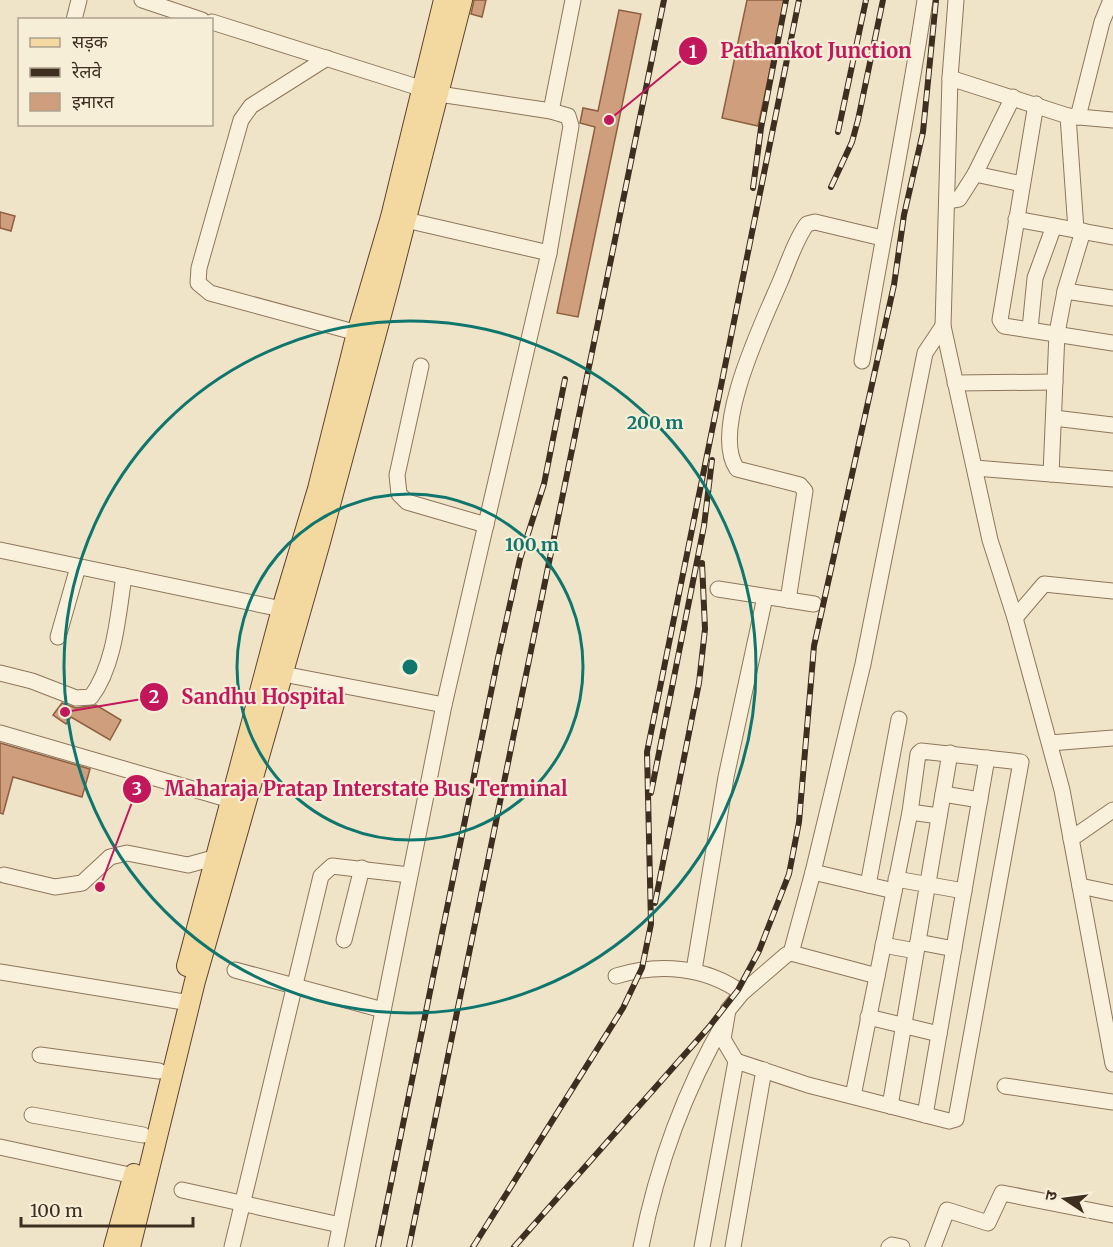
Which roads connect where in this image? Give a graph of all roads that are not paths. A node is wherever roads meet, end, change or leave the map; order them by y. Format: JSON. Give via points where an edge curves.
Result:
{"nodes":[{"id":1,"x":79,"y":0,"type":"edge"},
{"id":2,"x":142,"y":0,"type":"edge"},
{"id":3,"x":444,"y":0,"type":"edge"},
{"id":4,"x":462,"y":0,"type":"edge"},
{"id":5,"x":573,"y":0,"type":"edge"},
{"id":6,"x":925,"y":0,"type":"edge"},
{"id":7,"x":956,"y":0,"type":"edge"},
{"id":8,"x":1111,"y":0,"type":"edge"},
{"id":9,"x":158,"y":2,"type":"edge"},
{"id":10,"x":74,"y":18,"type":"edge"},
{"id":11,"x":197,"y":18,"type":"edge"},
{"id":12,"x":213,"y":22,"type":"edge"},
{"id":13,"x":327,"y":58,"type":"junction"},
{"id":14,"x":950,"y":78,"type":"junction"},
{"id":15,"x":430,"y":91,"type":"junction"},
{"id":16,"x":1013,"y":97,"type":"junction"},
{"id":17,"x":1036,"y":104,"type":"junction"},
{"id":18,"x":551,"y":111,"type":"junction"},
{"id":19,"x":1073,"y":116,"type":"junction"},
{"id":20,"x":1113,"y":120,"type":"edge"},
{"id":21,"x":975,"y":174,"type":"junction"},
{"id":22,"x":1022,"y":184,"type":"junction"},
{"id":23,"x":947,"y":201,"type":"junction"},
{"id":24,"x":398,"y":218,"type":"junction"},
{"id":25,"x":1016,"y":219,"type":"junction"},
{"id":26,"x":1054,"y":226,"type":"junction"},
{"id":27,"x":1079,"y":231,"type":"junction"},
{"id":28,"x":1113,"y":237,"type":"edge"},
{"id":29,"x":882,"y":238,"type":"junction"},
{"id":30,"x":549,"y":253,"type":"junction"},
{"id":31,"x":1065,"y":291,"type":"junction"},
{"id":32,"x":1113,"y":298,"type":"edge"},
{"id":33,"x":944,"y":326,"type":"junction"},
{"id":34,"x":1030,"y":328,"type":"junction"},
{"id":35,"x":1057,"y":333,"type":"junction"},
{"id":36,"x":366,"y":335,"type":"junction"},
{"id":37,"x":1113,"y":343,"type":"edge"},
{"id":38,"x":862,"y":361,"type":"dead end"},
{"id":39,"x":421,"y":366,"type":"dead end"},
{"id":40,"x":1055,"y":382,"type":"junction"},
{"id":41,"x":955,"y":383,"type":"junction"},
{"id":42,"x":1054,"y":418,"type":"junction"},
{"id":43,"x":1113,"y":425,"type":"edge"},
{"id":44,"x":975,"y":468,"type":"junction"},
{"id":45,"x":1051,"y":474,"type":"junction"},
{"id":46,"x":1113,"y":479,"type":"edge"},
{"id":47,"x":486,"y":525,"type":"junction"},
{"id":48,"x":0,"y":550,"type":"edge"},
{"id":49,"x":78,"y":567,"type":"junction"},
{"id":50,"x":124,"y":576,"type":"junction"},
{"id":51,"x":718,"y":589,"type":"dead end"},
{"id":52,"x":1113,"y":591,"type":"edge"},
{"id":53,"x":765,"y":597,"type":"junction"},
{"id":54,"x":788,"y":600,"type":"junction"},
{"id":55,"x":814,"y":604,"type":"dead end"},
{"id":56,"x":291,"y":611,"type":"junction"},
{"id":57,"x":1015,"y":618,"type":"junction"},
{"id":58,"x":58,"y":637,"type":"dead end"},
{"id":59,"x":0,"y":673,"type":"edge"},
{"id":60,"x":283,"y":674,"type":"junction"},
{"id":61,"x":444,"y":705,"type":"junction"},
{"id":62,"x":899,"y":719,"type":"dead end"},
{"id":63,"x":0,"y":733,"type":"edge"},
{"id":64,"x":1113,"y":738,"type":"edge"},
{"id":65,"x":1050,"y":743,"type":"junction"},
{"id":66,"x":950,"y":753,"type":"junction"},
{"id":67,"x":987,"y":758,"type":"junction"},
{"id":68,"x":943,"y":794,"type":"junction"},
{"id":69,"x":980,"y":800,"type":"junction"},
{"id":70,"x":239,"y":802,"type":"junction"},
{"id":71,"x":1113,"y":810,"type":"edge"},
{"id":72,"x":910,"y":812,"type":"junction"},
{"id":73,"x":939,"y":816,"type":"junction"},
{"id":74,"x":1071,"y":839,"type":"junction"},
{"id":75,"x":224,"y":857,"type":"junction"},
{"id":76,"x":362,"y":868,"type":"junction"},
{"id":77,"x":813,"y":872,"type":"junction"},
{"id":78,"x":4,"y":875,"type":"dead end"},
{"id":79,"x":409,"y":875,"type":"junction"},
{"id":80,"x":928,"y":883,"type":"junction"},
{"id":81,"x":868,"y":885,"type":"junction"},
{"id":82,"x":895,"y":885,"type":"junction"},
{"id":83,"x":1080,"y":886,"type":"junction"},
{"id":84,"x":964,"y":891,"type":"junction"},
{"id":85,"x":1113,"y":893,"type":"edge"},
{"id":86,"x":344,"y":940,"type":"dead end"},
{"id":87,"x":883,"y":945,"type":"junction"},
{"id":88,"x":917,"y":946,"type":"junction"},
{"id":89,"x":954,"y":949,"type":"junction"},
{"id":90,"x":791,"y":953,"type":"junction"},
{"id":91,"x":235,"y":970,"type":"dead end"},
{"id":92,"x":694,"y":970,"type":"junction"},
{"id":93,"x":0,"y":972,"type":"edge"},
{"id":94,"x":616,"y":976,"type":"dead end"},
{"id":95,"x":877,"y":976,"type":"junction"},
{"id":96,"x":1106,"y":985,"type":"edge"},
{"id":97,"x":293,"y":988,"type":"junction"},
{"id":98,"x":742,"y":993,"type":"junction"},
{"id":99,"x":184,"y":1002,"type":"junction"},
{"id":100,"x":383,"y":1010,"type":"junction"},
{"id":101,"x":868,"y":1017,"type":"junction"},
{"id":102,"x":726,"y":1021,"type":"junction"},
{"id":103,"x":904,"y":1026,"type":"junction"},
{"id":104,"x":939,"y":1034,"type":"junction"},
{"id":105,"x":40,"y":1055,"type":"dead end"},
{"id":106,"x":736,"y":1061,"type":"junction"},
{"id":107,"x":1113,"y":1064,"type":"edge"},
{"id":108,"x":764,"y":1070,"type":"junction"},
{"id":109,"x":159,"y":1071,"type":"junction"},
{"id":110,"x":1005,"y":1086,"type":"dead end"},
{"id":111,"x":853,"y":1096,"type":"junction"},
{"id":112,"x":1113,"y":1102,"type":"edge"},
{"id":113,"x":890,"y":1106,"type":"junction"},
{"id":114,"x":925,"y":1114,"type":"junction"},
{"id":115,"x":32,"y":1115,"type":"dead end"},
{"id":116,"x":143,"y":1135,"type":"junction"},
{"id":117,"x":0,"y":1147,"type":"edge"},
{"id":118,"x":134,"y":1176,"type":"junction"},
{"id":119,"x":182,"y":1190,"type":"dead end"},
{"id":120,"x":241,"y":1202,"type":"junction"},
{"id":121,"x":1113,"y":1215,"type":"edge"},
{"id":122,"x":340,"y":1225,"type":"junction"},
{"id":123,"x":114,"y":1247,"type":"edge"},
{"id":124,"x":130,"y":1247,"type":"edge"},
{"id":125,"x":232,"y":1247,"type":"edge"},
{"id":126,"x":336,"y":1247,"type":"edge"},
{"id":127,"x":641,"y":1247,"type":"edge"},
{"id":128,"x":702,"y":1247,"type":"edge"},
{"id":129,"x":733,"y":1247,"type":"edge"},
{"id":130,"x":889,"y":1247,"type":"edge"},
{"id":131,"x":902,"y":1247,"type":"edge"},
{"id":132,"x":933,"y":1247,"type":"edge"}],
"edges":[{"from":1,"to":10,"type":"street"},
{"from":2,"to":9,"type":"street"},
{"from":3,"to":15,"type":"main road"},
{"from":4,"to":15,"type":"main road"},
{"from":5,"to":18,"type":"street"},
{"from":6,"to":29,"type":"street","via":[[911,98]]},
{"from":7,"to":14,"type":"street"},
{"from":8,"to":19,"type":"street"},
{"from":9,"to":11,"type":"street"},
{"from":12,"to":13,"type":"street"},
{"from":13,"to":15,"type":"street"},
{"from":13,"to":36,"type":"street","via":[[251,106],[241,120],[197,276],[201,288],[210,293]]},
{"from":14,"to":16,"type":"street"},
{"from":14,"to":23,"type":"street"},
{"from":15,"to":18,"type":"street"},
{"from":15,"to":24,"type":"main road"},
{"from":16,"to":17,"type":"street"},
{"from":16,"to":21,"type":"street"},
{"from":17,"to":19,"type":"street"},
{"from":17,"to":22,"type":"street"},
{"from":18,"to":30,"type":"street","via":[[568,116],[571,126]]},
{"from":19,"to":20,"type":"street"},
{"from":19,"to":27,"type":"street"},
{"from":21,"to":22,"type":"street"},
{"from":21,"to":23,"type":"street","via":[[959,199]]},
{"from":22,"to":25,"type":"street"},
{"from":23,"to":33,"type":"street"},
{"from":24,"to":30,"type":"street"},
{"from":24,"to":36,"type":"main road"},
{"from":25,"to":26,"type":"street"},
{"from":25,"to":34,"type":"street","via":[[1000,321],[1004,326]]},
{"from":26,"to":27,"type":"street"},
{"from":26,"to":34,"type":"street","via":[[1035,278]]},
{"from":27,"to":28,"type":"street"},
{"from":27,"to":31,"type":"street"},
{"from":29,"to":38,"type":"street"},
{"from":29,"to":54,"type":"street","via":[[815,222],[807,224],[749,355],[732,411],[730,446],[737,469],[800,485],[805,491]]},
{"from":30,"to":47,"type":"street"},
{"from":31,"to":32,"type":"street"},
{"from":31,"to":35,"type":"street"},
{"from":33,"to":41,"type":"street"},
{"from":33,"to":77,"type":"street","via":[[926,353],[863,664]]},
{"from":34,"to":35,"type":"street"},
{"from":35,"to":37,"type":"street"},
{"from":35,"to":40,"type":"street"},
{"from":36,"to":56,"type":"main road","via":[[318,489]]},
{"from":39,"to":47,"type":"street","via":[[398,475],[399,494],[407,502]]},
{"from":40,"to":41,"type":"street"},
{"from":40,"to":42,"type":"street"},
{"from":41,"to":44,"type":"street"},
{"from":42,"to":43,"type":"street"},
{"from":42,"to":45,"type":"street"},
{"from":44,"to":45,"type":"street"},
{"from":44,"to":57,"type":"street","via":[[990,540]]},
{"from":45,"to":46,"type":"street"},
{"from":47,"to":61,"type":"street"},
{"from":48,"to":49,"type":"street"},
{"from":49,"to":50,"type":"street"},
{"from":49,"to":58,"type":"street"},
{"from":50,"to":56,"type":"street"},
{"from":50,"to":59,"type":"street","via":[[112,643],[91,697],[76,698]]},
{"from":51,"to":53,"type":"street"},
{"from":52,"to":57,"type":"street","via":[[1044,584]]},
{"from":53,"to":54,"type":"street"},
{"from":53,"to":92,"type":"street","via":[[726,777]]},
{"from":54,"to":55,"type":"street"},
{"from":56,"to":60,"type":"main road"},
{"from":56,"to":70,"type":"main road"},
{"from":57,"to":65,"type":"street"},
{"from":60,"to":61,"type":"street"},
{"from":60,"to":70,"type":"main road"},
{"from":61,"to":79,"type":"street"},
{"from":62,"to":81,"type":"street"},
{"from":63,"to":70,"type":"street"},
{"from":64,"to":65,"type":"street"},
{"from":65,"to":74,"type":"street"},
{"from":66,"to":67,"type":"street"},
{"from":66,"to":68,"type":"street"},
{"from":66,"to":72,"type":"street","via":[[918,754]]},
{"from":67,"to":69,"type":"street"},
{"from":67,"to":114,"type":"street","via":[[1022,762],[958,1115],[949,1121]]},
{"from":68,"to":69,"type":"street"},
{"from":68,"to":73,"type":"street"},
{"from":69,"to":84,"type":"street"},
{"from":70,"to":75,"type":"main road"},
{"from":71,"to":74,"type":"street"},
{"from":72,"to":73,"type":"street"},
{"from":72,"to":82,"type":"street"},
{"from":73,"to":80,"type":"street"},
{"from":74,"to":83,"type":"street"},
{"from":75,"to":78,"type":"street","via":[[188,864],[127,853],[110,857],[82,883],[55,887]]},
{"from":75,"to":99,"type":"main road"},
{"from":76,"to":79,"type":"street"},
{"from":76,"to":86,"type":"street"},
{"from":76,"to":97,"type":"street","via":[[332,866],[321,876]]},
{"from":77,"to":81,"type":"street"},
{"from":77,"to":90,"type":"street"},
{"from":79,"to":100,"type":"street"},
{"from":80,"to":82,"type":"street"},
{"from":80,"to":84,"type":"street"},
{"from":80,"to":88,"type":"street"},
{"from":81,"to":82,"type":"street"},
{"from":82,"to":87,"type":"street"},
{"from":83,"to":85,"type":"street"},
{"from":83,"to":96,"type":"street"},
{"from":84,"to":89,"type":"street"},
{"from":87,"to":88,"type":"street"},
{"from":87,"to":95,"type":"street"},
{"from":88,"to":89,"type":"street"},
{"from":88,"to":103,"type":"street"},
{"from":89,"to":104,"type":"street"},
{"from":90,"to":95,"type":"street"},
{"from":90,"to":98,"type":"street"},
{"from":91,"to":97,"type":"street"},
{"from":92,"to":94,"type":"street","via":[[642,968]]},
{"from":92,"to":98,"type":"street"},
{"from":93,"to":99,"type":"street"},
{"from":95,"to":101,"type":"street"},
{"from":96,"to":107,"type":"street"},
{"from":97,"to":100,"type":"street"},
{"from":97,"to":120,"type":"street"},
{"from":98,"to":102,"type":"street","via":[[728,1010]]},
{"from":99,"to":109,"type":"main road"},
{"from":99,"to":124,"type":"main road"},
{"from":100,"to":122,"type":"street"},
{"from":101,"to":103,"type":"street"},
{"from":101,"to":111,"type":"street"},
{"from":102,"to":106,"type":"street","via":[[723,1039]]},
{"from":102,"to":127,"type":"street","via":[[700,1064],[672,1130]]},
{"from":103,"to":104,"type":"street"},
{"from":103,"to":113,"type":"street"},
{"from":104,"to":114,"type":"street"},
{"from":105,"to":109,"type":"street"},
{"from":106,"to":108,"type":"street"},
{"from":106,"to":128,"type":"street"},
{"from":108,"to":111,"type":"street"},
{"from":108,"to":129,"type":"street"},
{"from":109,"to":116,"type":"main road"},
{"from":110,"to":112,"type":"street"},
{"from":111,"to":113,"type":"street"},
{"from":113,"to":114,"type":"street"},
{"from":115,"to":116,"type":"street"},
{"from":116,"to":118,"type":"main road"},
{"from":117,"to":118,"type":"street"},
{"from":118,"to":123,"type":"main road"},
{"from":119,"to":120,"type":"street"},
{"from":120,"to":122,"type":"street"},
{"from":120,"to":125,"type":"street"},
{"from":121,"to":132,"type":"street","via":[[1002,1193],[988,1223],[947,1210]]},
{"from":122,"to":126,"type":"street"},
{"from":130,"to":131,"type":"street"}]}
